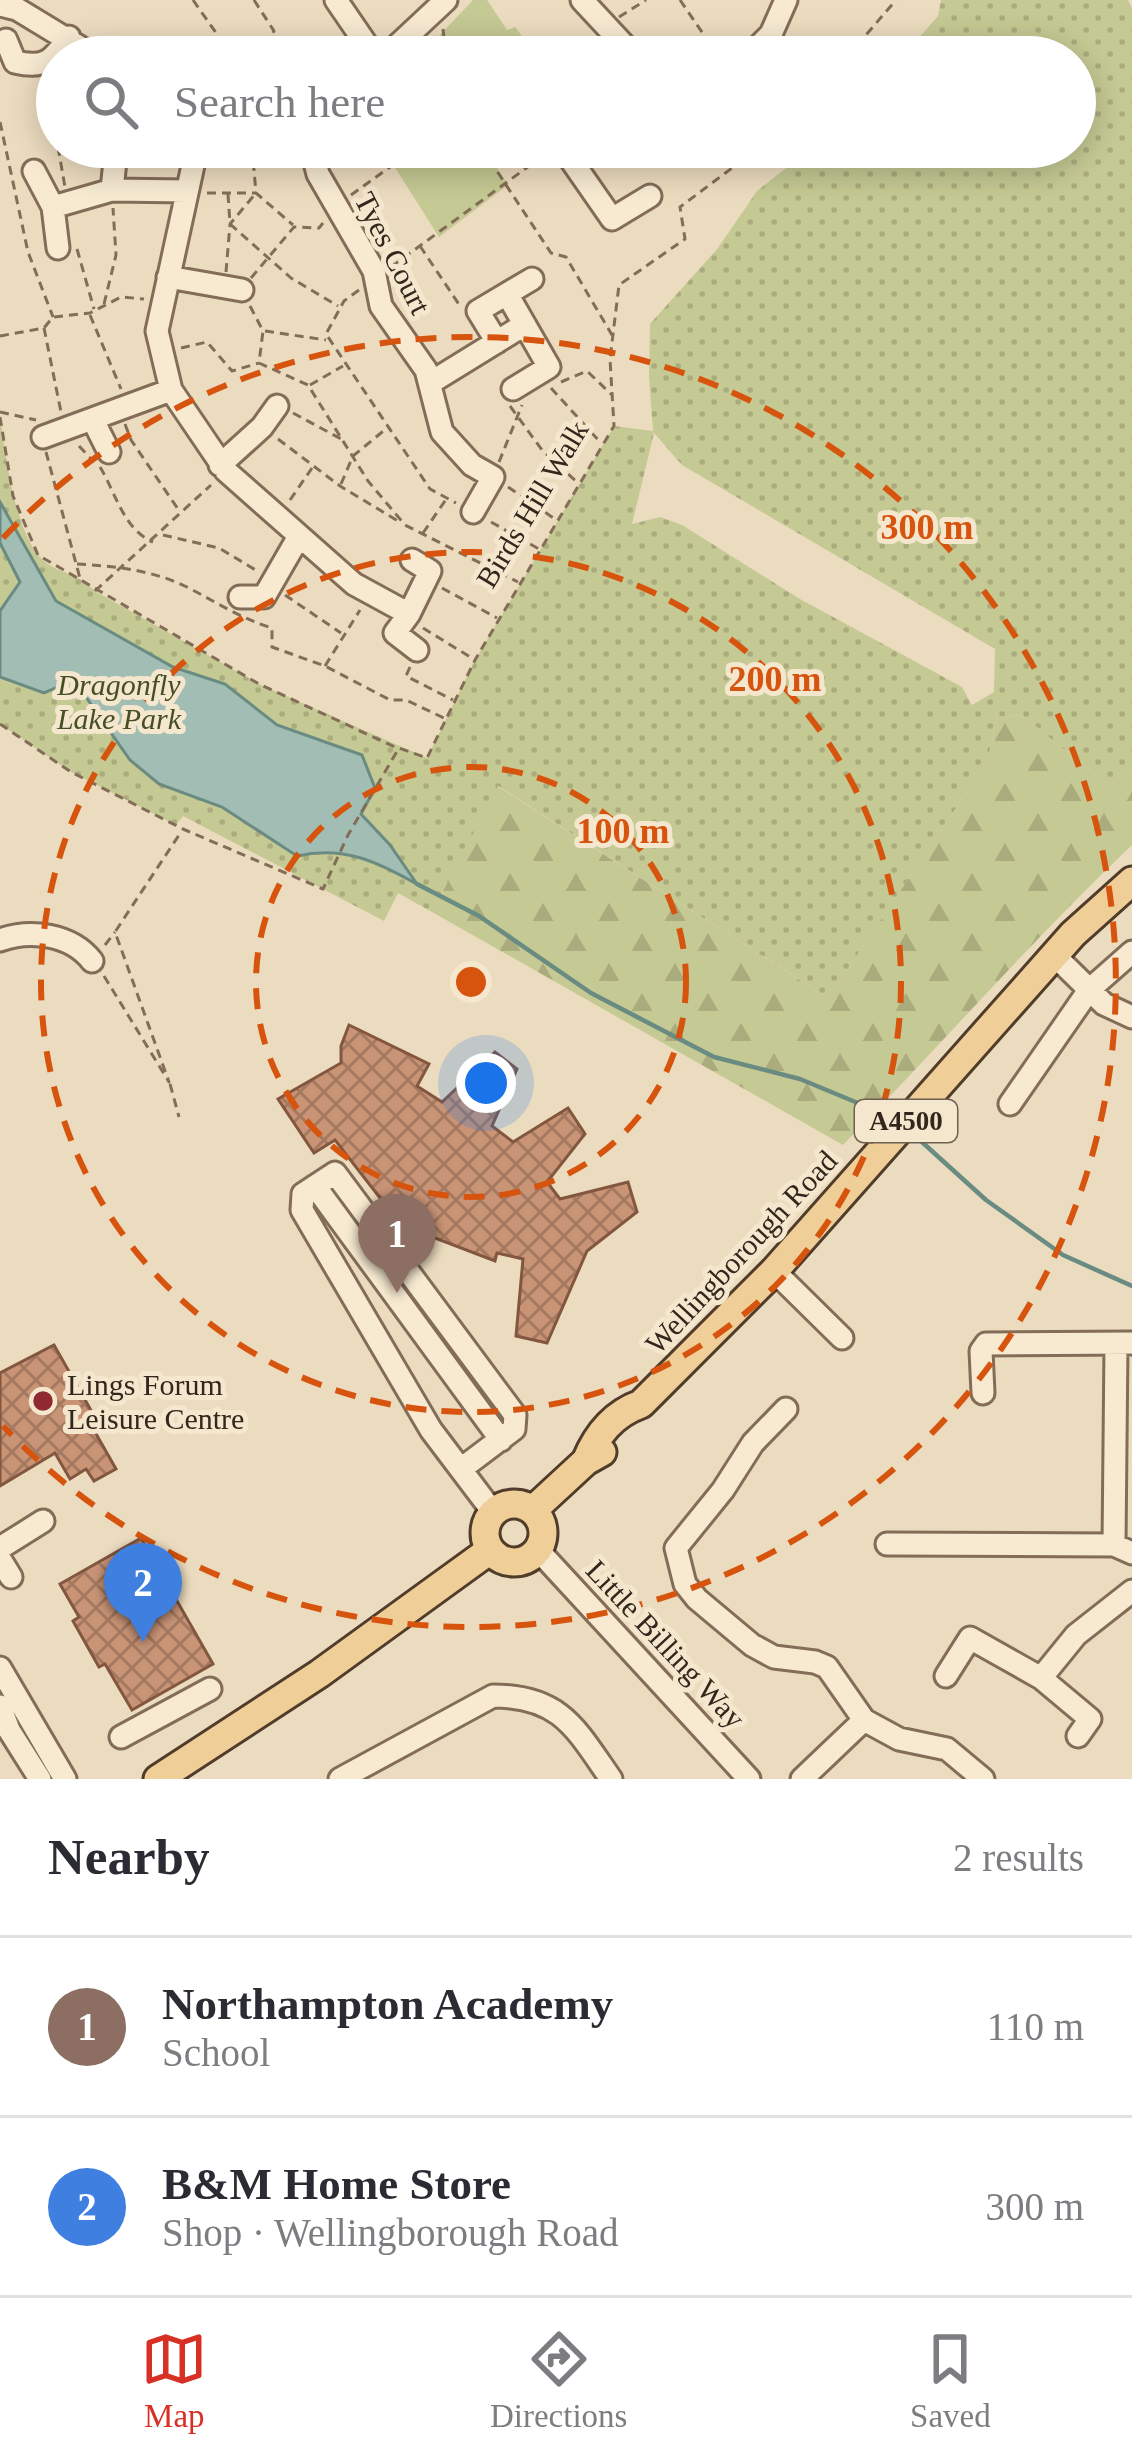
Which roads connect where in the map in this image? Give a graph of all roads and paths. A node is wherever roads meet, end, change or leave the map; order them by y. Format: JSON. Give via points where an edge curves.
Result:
{"nodes":[{"id":1,"x":193,"y":0,"type":"edge"},
{"id":2,"x":254,"y":0,"type":"edge"},
{"id":3,"x":337,"y":0,"type":"edge"},
{"id":4,"x":582,"y":0,"type":"edge"},
{"id":5,"x":646,"y":0,"type":"edge"},
{"id":6,"x":680,"y":0,"type":"edge"},
{"id":7,"x":786,"y":0,"type":"edge"},
{"id":8,"x":896,"y":0,"type":"edge"},
{"id":9,"x":443,"y":2,"type":"edge"},
{"id":10,"x":0,"y":5,"type":"edge"},
{"id":11,"x":607,"y":24,"type":"junction"},
{"id":12,"x":66,"y":36,"type":"edge"},
{"id":13,"x":218,"y":36,"type":"edge"},
{"id":14,"x":271,"y":36,"type":"edge"},
{"id":15,"x":362,"y":36,"type":"edge"},
{"id":16,"x":407,"y":36,"type":"edge"},
{"id":17,"x":445,"y":36,"type":"edge"},
{"id":18,"x":617,"y":36,"type":"edge"},
{"id":19,"x":705,"y":36,"type":"edge"},
{"id":20,"x":769,"y":36,"type":"edge"},
{"id":21,"x":865,"y":36,"type":"edge"},
{"id":22,"x":5,"y":40,"type":"dead end"},
{"id":23,"x":36,"y":66,"type":"edge"},
{"id":24,"x":0,"y":122,"type":"edge"},
{"id":25,"x":114,"y":168,"type":"edge"},
{"id":26,"x":192,"y":168,"type":"edge"},
{"id":27,"x":254,"y":168,"type":"edge"},
{"id":28,"x":316,"y":168,"type":"edge"},
{"id":29,"x":389,"y":168,"type":"edge"},
{"id":30,"x":495,"y":168,"type":"edge"},
{"id":31,"x":576,"y":168,"type":"edge"},
{"id":32,"x":732,"y":168,"type":"edge"},
{"id":33,"x":34,"y":171,"type":"dead end"},
{"id":34,"x":112,"y":191,"type":"junction"},
{"id":35,"x":187,"y":191,"type":"junction"},
{"id":36,"x":256,"y":193,"type":"junction"},
{"id":37,"x":228,"y":194,"type":"junction"},
{"id":38,"x":650,"y":196,"type":"dead end"},
{"id":39,"x":336,"y":206,"type":"junction"},
{"id":40,"x":53,"y":207,"type":"junction"},
{"id":41,"x":230,"y":224,"type":"junction"},
{"id":42,"x":294,"y":227,"type":"junction"},
{"id":43,"x":420,"y":246,"type":"dead end"},
{"id":44,"x":58,"y":248,"type":"dead end"},
{"id":45,"x":268,"y":257,"type":"junction"},
{"id":46,"x":532,"y":279,"type":"dead end"},
{"id":47,"x":166,"y":289,"type":"junction"},
{"id":48,"x":233,"y":289,"type":"junction"},
{"id":49,"x":506,"y":294,"type":"junction"},
{"id":50,"x":104,"y":306,"type":"junction"},
{"id":51,"x":340,"y":308,"type":"dead end"},
{"id":52,"x":464,"y":312,"type":"dead end"},
{"id":53,"x":90,"y":313,"type":"junction"},
{"id":54,"x":53,"y":317,"type":"junction"},
{"id":55,"x":524,"y":325,"type":"junction"},
{"id":56,"x":263,"y":331,"type":"junction"},
{"id":57,"x":0,"y":336,"type":"edge"},
{"id":58,"x":613,"y":337,"type":"junction"},
{"id":59,"x":330,"y":341,"type":"dead end"},
{"id":60,"x":497,"y":342,"type":"junction"},
{"id":61,"x":162,"y":352,"type":"junction"},
{"id":62,"x":259,"y":363,"type":"junction"},
{"id":63,"x":346,"y":364,"type":"dead end"},
{"id":64,"x":430,"y":383,"type":"junction"},
{"id":65,"x":308,"y":386,"type":"junction"},
{"id":66,"x":171,"y":390,"type":"junction"},
{"id":67,"x":612,"y":395,"type":"junction"},
{"id":68,"x":518,"y":396,"type":"junction"},
{"id":69,"x":277,"y":406,"type":"joint"},
{"id":70,"x":125,"y":408,"type":"junction"},
{"id":71,"x":0,"y":415,"type":"edge"},
{"id":72,"x":516,"y":416,"type":"junction"},
{"id":73,"x":93,"y":420,"type":"junction"},
{"id":74,"x":388,"y":426,"type":"dead end"},
{"id":75,"x":262,"y":427,"type":"junction"},
{"id":76,"x":43,"y":437,"type":"junction"},
{"id":77,"x":344,"y":440,"type":"junction"},
{"id":78,"x":603,"y":444,"type":"junction"},
{"id":79,"x":109,"y":452,"type":"dead end"},
{"id":80,"x":353,"y":456,"type":"junction"},
{"id":81,"x":313,"y":467,"type":"junction"},
{"id":82,"x":223,"y":468,"type":"junction"},
{"id":83,"x":494,"y":477,"type":"junction"},
{"id":84,"x":578,"y":483,"type":"junction"},
{"id":85,"x":340,"y":486,"type":"junction"},
{"id":86,"x":447,"y":498,"type":"dead end"},
{"id":87,"x":472,"y":512,"type":"dead end"},
{"id":88,"x":181,"y":514,"type":"junction"},
{"id":89,"x":277,"y":518,"type":"junction"},
{"id":90,"x":556,"y":520,"type":"junction"},
{"id":91,"x":405,"y":525,"type":"junction"},
{"id":92,"x":161,"y":534,"type":"junction"},
{"id":93,"x":422,"y":535,"type":"junction"},
{"id":94,"x":298,"y":538,"type":"junction"},
{"id":95,"x":77,"y":564,"type":"junction"},
{"id":96,"x":125,"y":567,"type":"junction"},
{"id":97,"x":419,"y":570,"type":"joint"},
{"id":98,"x":519,"y":583,"type":"junction"},
{"id":99,"x":81,"y":584,"type":"junction"},
{"id":100,"x":274,"y":584,"type":"junction"},
{"id":101,"x":95,"y":591,"type":"junction"},
{"id":102,"x":371,"y":593,"type":"junction"},
{"id":103,"x":240,"y":597,"type":"dead end"},
{"id":104,"x":409,"y":614,"type":"junction"},
{"id":105,"x":498,"y":619,"type":"junction"},
{"id":106,"x":343,"y":634,"type":"junction"},
{"id":107,"x":417,"y":650,"type":"joint"},
{"id":108,"x":475,"y":660,"type":"junction"},
{"id":109,"x":325,"y":666,"type":"junction"},
{"id":110,"x":455,"y":700,"type":"junction"},
{"id":111,"x":446,"y":719,"type":"junction"},
{"id":112,"x":0,"y":724,"type":"edge"},
{"id":113,"x":399,"y":748,"type":"junction"},
{"id":114,"x":183,"y":829,"type":"junction"},
{"id":115,"x":1132,"y":880,"type":"edge"},
{"id":116,"x":0,"y":940,"type":"edge"},
{"id":117,"x":1132,"y":952,"type":"edge"},
{"id":118,"x":1054,"y":955,"type":"junction"},
{"id":119,"x":92,"y":961,"type":"joint"},
{"id":120,"x":1089,"y":990,"type":"junction"},
{"id":121,"x":1132,"y":1017,"type":"edge"},
{"id":122,"x":170,"y":1082,"type":"junction"},
{"id":123,"x":1010,"y":1104,"type":"dead end"},
{"id":124,"x":179,"y":1117,"type":"dead end"},
{"id":125,"x":774,"y":1271,"type":"junction"},
{"id":126,"x":842,"y":1338,"type":"dead end"},
{"id":127,"x":1124,"y":1344,"type":"edge"},
{"id":128,"x":983,"y":1393,"type":"dead end"},
{"id":129,"x":786,"y":1409,"type":"dead end"},
{"id":130,"x":1123,"y":1440,"type":"edge"},
{"id":131,"x":461,"y":1469,"type":"junction"},
{"id":132,"x":533,"y":1510,"type":"junction"},
{"id":133,"x":493,"y":1512,"type":"junction"},
{"id":134,"x":44,"y":1522,"type":"dead end"},
{"id":135,"x":887,"y":1544,"type":"dead end"},
{"id":136,"x":0,"y":1548,"type":"edge"},
{"id":137,"x":1123,"y":1549,"type":"edge"},
{"id":138,"x":490,"y":1550,"type":"junction"},
{"id":139,"x":538,"y":1550,"type":"junction"},
{"id":140,"x":1132,"y":1591,"type":"edge"},
{"id":141,"x":946,"y":1676,"type":"dead end"},
{"id":142,"x":3,"y":1678,"type":"edge"},
{"id":143,"x":1041,"y":1678,"type":"junction"},
{"id":144,"x":211,"y":1689,"type":"dead end"},
{"id":145,"x":0,"y":1706,"type":"edge"},
{"id":146,"x":864,"y":1720,"type":"junction"},
{"id":147,"x":4,"y":1727,"type":"edge"},
{"id":148,"x":1078,"y":1736,"type":"dead end"},
{"id":149,"x":122,"y":1737,"type":"dead end"},
{"id":150,"x":40,"y":1779,"type":"edge"},
{"id":151,"x":65,"y":1779,"type":"edge"},
{"id":152,"x":158,"y":1779,"type":"edge"},
{"id":153,"x":340,"y":1779,"type":"edge"},
{"id":154,"x":611,"y":1779,"type":"edge"},
{"id":155,"x":749,"y":1779,"type":"edge"},
{"id":156,"x":802,"y":1779,"type":"edge"},
{"id":157,"x":982,"y":1779,"type":"edge"}],
"edges":[{"from":1,"to":13,"type":"path"},
{"from":2,"to":14,"type":"path"},
{"from":3,"to":15,"type":"street"},
{"from":4,"to":11,"type":"street"},
{"from":5,"to":11,"type":"path"},
{"from":6,"to":19,"type":"path"},
{"from":7,"to":20,"type":"street"},
{"from":8,"to":21,"type":"path"},
{"from":9,"to":16,"type":"street"},
{"from":9,"to":17,"type":"path"},
{"from":10,"to":12,"type":"street"},
{"from":11,"to":18,"type":"street"},
{"from":22,"to":23,"type":"street","via":[[15,62]]},
{"from":24,"to":54,"type":"path","via":[[28,252]]},
{"from":25,"to":34,"type":"street"},
{"from":26,"to":35,"type":"street"},
{"from":27,"to":36,"type":"path"},
{"from":28,"to":39,"type":"street","name":"Tyes Court"},
{"from":29,"to":39,"type":"path"},
{"from":30,"to":58,"type":"path","via":[[551,253],[566,257]]},
{"from":31,"to":38,"type":"street","via":[[612,219]]},
{"from":32,"to":58,"type":"path","name":"Birds Hill Walk","via":[[680,207],[685,239],[619,285]]},
{"from":33,"to":40,"type":"street"},
{"from":34,"to":35,"type":"street"},
{"from":34,"to":40,"type":"street"},
{"from":34,"to":50,"type":"path","via":[[116,255]]},
{"from":35,"to":37,"type":"path"},
{"from":35,"to":47,"type":"street"},
{"from":36,"to":37,"type":"path"},
{"from":36,"to":41,"type":"path"},
{"from":36,"to":42,"type":"path"},
{"from":37,"to":41,"type":"path"},
{"from":39,"to":42,"type":"path","via":[[319,228]]},
{"from":39,"to":64,"type":"street","name":"Tyes Court","via":[[374,271],[381,306]]},
{"from":40,"to":44,"type":"street"},
{"from":41,"to":45,"type":"path"},
{"from":41,"to":48,"type":"path"},
{"from":42,"to":45,"type":"path"},
{"from":43,"to":52,"type":"path"},
{"from":45,"to":48,"type":"path"},
{"from":45,"to":51,"type":"path"},
{"from":46,"to":49,"type":"street"},
{"from":47,"to":48,"type":"street"},
{"from":47,"to":50,"type":"path"},
{"from":47,"to":61,"type":"street","via":[[157,331]]},
{"from":48,"to":56,"type":"path"},
{"from":49,"to":55,"type":"street"},
{"from":49,"to":60,"type":"street","name":"Tyes Court","via":[[478,311]]},
{"from":50,"to":53,"type":"path"},
{"from":53,"to":54,"type":"path"},
{"from":53,"to":70,"type":"path"},
{"from":54,"to":57,"type":"path","via":[[44,328]]},
{"from":55,"to":60,"type":"street"},
{"from":55,"to":68,"type":"street","via":[[549,367]]},
{"from":56,"to":59,"type":"path"},
{"from":56,"to":62,"type":"path"},
{"from":58,"to":67,"type":"path","name":"Birds Hill Walk"},
{"from":60,"to":64,"type":"street"},
{"from":61,"to":62,"type":"path","via":[[207,342],[232,370]]},
{"from":61,"to":66,"type":"street"},
{"from":62,"to":65,"type":"path"},
{"from":63,"to":65,"type":"path"},
{"from":64,"to":83,"type":"street","name":"Tyes Court","via":[[442,432]]},
{"from":65,"to":77,"type":"path"},
{"from":66,"to":70,"type":"street"},
{"from":66,"to":82,"type":"street"},
{"from":67,"to":78,"type":"path","name":"Birds Hill Walk","via":[[614,426]]},
{"from":67,"to":78,"type":"path","via":[[586,370],[549,387]]},
{"from":68,"to":72,"type":"path"},
{"from":68,"to":72,"type":"path"},
{"from":69,"to":75,"type":"street"},
{"from":69,"to":77,"type":"path"},
{"from":70,"to":73,"type":"street"},
{"from":70,"to":88,"type":"path","via":[[131,440]]},
{"from":71,"to":76,"type":"path","via":[[36,420]]},
{"from":71,"to":99,"type":"path","via":[[13,496],[38,555]]},
{"from":72,"to":83,"type":"path"},
{"from":72,"to":84,"type":"path"},
{"from":73,"to":76,"type":"street"},
{"from":73,"to":79,"type":"street"},
{"from":74,"to":80,"type":"path"},
{"from":75,"to":81,"type":"path"},
{"from":75,"to":82,"type":"street"},
{"from":76,"to":95,"type":"path"},
{"from":77,"to":80,"type":"path"},
{"from":78,"to":84,"type":"path","name":"Birds Hill Walk"},
{"from":80,"to":85,"type":"path"},
{"from":80,"to":91,"type":"path"},
{"from":81,"to":85,"type":"path"},
{"from":81,"to":89,"type":"path"},
{"from":82,"to":88,"type":"path"},
{"from":82,"to":89,"type":"street"},
{"from":83,"to":87,"type":"street"},
{"from":83,"to":90,"type":"path"},
{"from":84,"to":90,"type":"path","name":"Birds Hill Walk"},
{"from":85,"to":91,"type":"path"},
{"from":86,"to":93,"type":"path"},
{"from":88,"to":92,"type":"path"},
{"from":89,"to":94,"type":"street"},
{"from":90,"to":98,"type":"path","name":"Birds Hill Walk"},
{"from":91,"to":93,"type":"path"},
{"from":92,"to":96,"type":"path"},
{"from":92,"to":100,"type":"path","via":[[219,548]]},
{"from":93,"to":98,"type":"path"},
{"from":94,"to":100,"type":"street"},
{"from":94,"to":102,"type":"street"},
{"from":95,"to":96,"type":"path"},
{"from":95,"to":99,"type":"path"},
{"from":96,"to":101,"type":"path"},
{"from":96,"to":109,"type":"path","via":[[272,628],[272,647]]},
{"from":97,"to":104,"type":"street"},
{"from":97,"to":105,"type":"path"},
{"from":98,"to":105,"type":"path","name":"Birds Hill Walk"},
{"from":99,"to":101,"type":"path"},
{"from":100,"to":103,"type":"street","via":[[264,597]]},
{"from":100,"to":106,"type":"path"},
{"from":101,"to":113,"type":"path","via":[[260,684]]},
{"from":102,"to":104,"type":"street"},
{"from":102,"to":106,"type":"path"},
{"from":104,"to":107,"type":"street","via":[[395,633]]},
{"from":104,"to":108,"type":"path"},
{"from":105,"to":108,"type":"path","name":"Birds Hill Walk"},
{"from":106,"to":109,"type":"path"},
{"from":107,"to":110,"type":"path","via":[[406,676]]},
{"from":108,"to":110,"type":"path","name":"Birds Hill Walk"},
{"from":109,"to":111,"type":"path"},
{"from":110,"to":111,"type":"path","name":"Birds Hill Walk"},
{"from":111,"to":113,"type":"path","name":"Birds Hill Walk","via":[[427,758]]},
{"from":112,"to":114,"type":"path","via":[[70,772]]},
{"from":113,"to":114,"type":"path","via":[[322,889]]},
{"from":114,"to":122,"type":"path","via":[[115,932]]},
{"from":115,"to":118,"type":"main road","name":"Wellingborough Road","number":"A4500"},
{"from":116,"to":119,"type":"street","via":[[52,936]]},
{"from":117,"to":120,"type":"street"},
{"from":118,"to":120,"type":"street"},
{"from":118,"to":125,"type":"main road","name":"Wellingborough Road","number":"A4500"},
{"from":119,"to":122,"type":"path"},
{"from":120,"to":121,"type":"street"},
{"from":120,"to":123,"type":"street"},
{"from":122,"to":124,"type":"path"},
{"from":125,"to":126,"type":"street"},
{"from":125,"to":132,"type":"main road","name":"Wellingborough Road","number":"A4500","via":[[641,1404],[632,1426]]},
{"from":127,"to":128,"type":"street","via":[[986,1344]]},
{"from":127,"to":130,"type":"street"},
{"from":129,"to":146,"type":"street","via":[[676,1548],[685,1584],[752,1646],[827,1667]]},
{"from":130,"to":137,"type":"street"},
{"from":131,"to":131,"type":"street","via":[[302,1210],[303,1194],[335,1173],[515,1415],[514,1429]]},
{"from":131,"to":133,"type":"street"},
{"from":132,"to":133,"type":"main road","via":[[508,1504]]},
{"from":132,"to":139,"type":"main road","via":[[543,1529]]},
{"from":133,"to":138,"type":"main road","via":[[484,1530]]},
{"from":134,"to":136,"type":"street"},
{"from":135,"to":137,"type":"street"},
{"from":138,"to":139,"type":"main road","via":[[514,1563]]},
{"from":138,"to":152,"type":"main road"},
{"from":139,"to":155,"type":"street","name":"Little Billing Way"},
{"from":140,"to":143,"type":"street","via":[[1076,1635]]},
{"from":141,"to":143,"type":"street","via":[[970,1638]]},
{"from":142,"to":151,"type":"street"},
{"from":143,"to":148,"type":"street","via":[[1090,1720]]},
{"from":144,"to":149,"type":"street"},
{"from":145,"to":147,"type":"street"},
{"from":146,"to":156,"type":"street"},
{"from":146,"to":157,"type":"street","via":[[947,1749]]},
{"from":147,"to":150,"type":"street"},
{"from":153,"to":154,"type":"street","via":[[493,1696],[561,1712]]}]}
